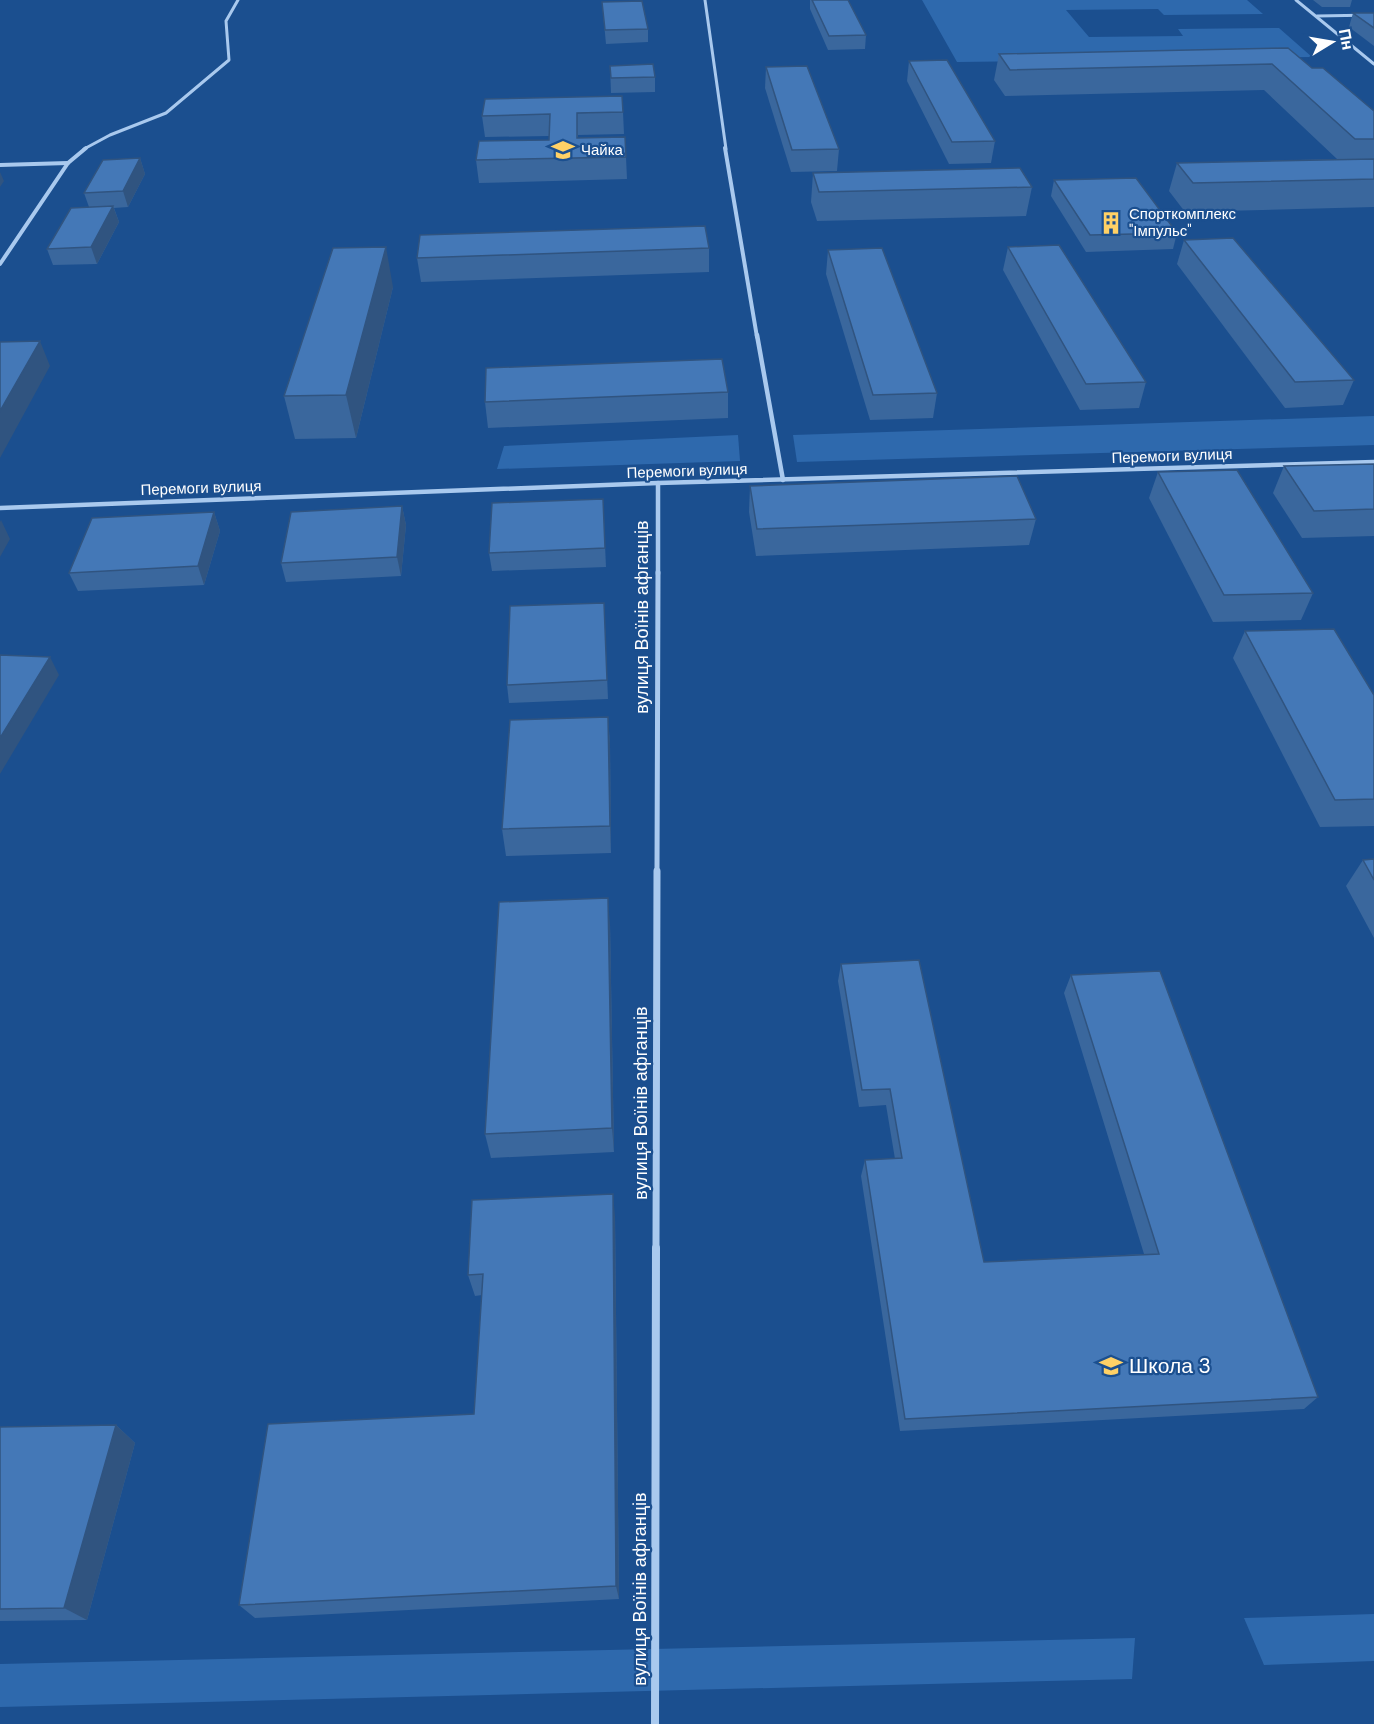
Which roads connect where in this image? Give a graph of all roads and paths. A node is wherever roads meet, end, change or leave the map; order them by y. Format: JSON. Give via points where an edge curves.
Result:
{"nodes":[{"id":1,"x":238,"y":0,"type":"edge"},
{"id":2,"x":705,"y":0,"type":"edge"},
{"id":3,"x":1296,"y":0,"type":"edge"},
{"id":4,"x":1374,"y":15,"type":"edge"},
{"id":5,"x":1316,"y":16,"type":"junction"},
{"id":6,"x":1374,"y":64,"type":"edge"},
{"id":7,"x":68,"y":163,"type":"junction"},
{"id":8,"x":0,"y":165,"type":"edge"},
{"id":9,"x":0,"y":264,"type":"edge"},
{"id":10,"x":1374,"y":462,"type":"edge"},
{"id":11,"x":783,"y":480,"type":"junction"},
{"id":12,"x":658,"y":483,"type":"junction"},
{"id":13,"x":0,"y":508,"type":"edge"},
{"id":14,"x":655,"y":1724,"type":"edge"}],
"edges":[{"from":1,"to":7,"type":"street","via":[[226,21],[229,60],[166,113],[110,135]]},
{"from":2,"to":11,"type":"street","via":[[731,189]]},
{"from":3,"to":5,"type":"street"},
{"from":4,"to":5,"type":"street"},
{"from":5,"to":6,"type":"street"},
{"from":7,"to":8,"type":"street"},
{"from":7,"to":9,"type":"street"},
{"from":10,"to":11,"type":"street","name":"Перемоги вулиця"},
{"from":11,"to":12,"type":"street","name":"Перемоги вулиця"},
{"from":12,"to":13,"type":"street","name":"Перемоги вулиця"},
{"from":12,"to":14,"type":"street","name":"вулиця Воїнів афганців"}]}
